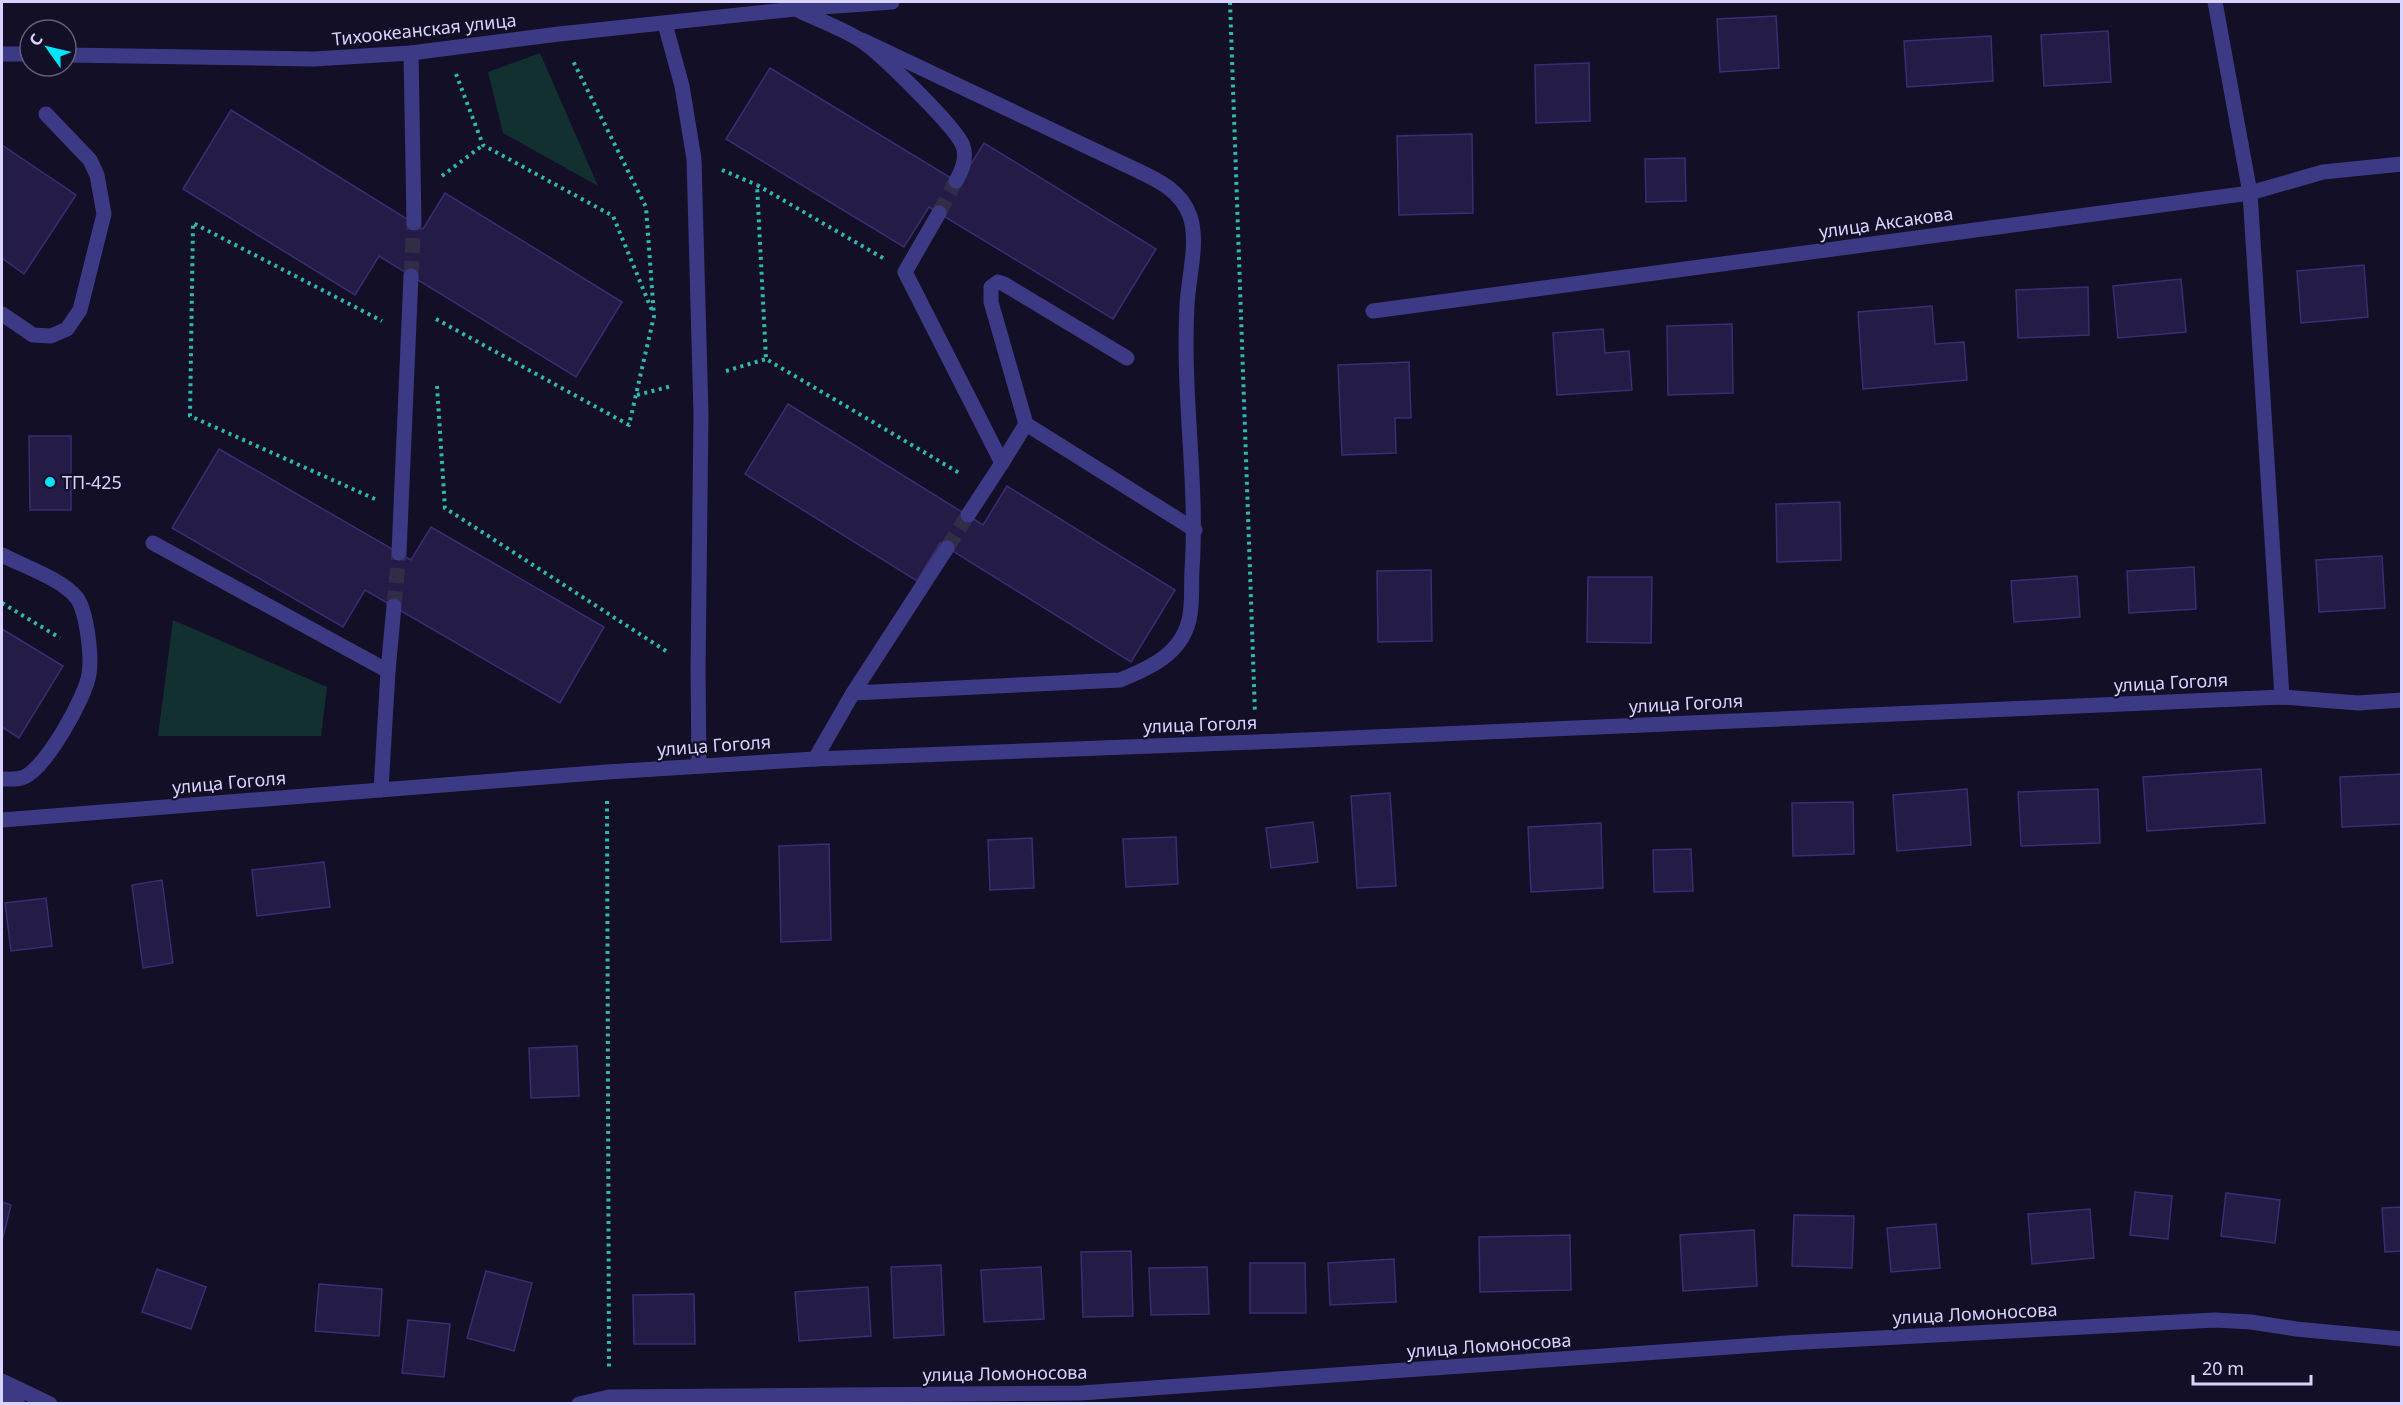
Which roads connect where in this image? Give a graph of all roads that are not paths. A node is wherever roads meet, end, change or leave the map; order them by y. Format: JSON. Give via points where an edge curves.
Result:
{"nodes":[{"id":1,"x":892,"y":2,"type":"edge"},
{"id":2,"x":2215,"y":2,"type":"edge"},
{"id":3,"x":795,"y":9,"type":"junction"},
{"id":4,"x":665,"y":24,"type":"junction"},
{"id":5,"x":861,"y":40,"type":"junction"},
{"id":6,"x":411,"y":53,"type":"junction"},
{"id":7,"x":2,"y":54,"type":"edge"},
{"id":8,"x":18,"y":54,"type":"edge"},
{"id":9,"x":78,"y":55,"type":"edge"},
{"id":10,"x":46,"y":114,"type":"dead end"},
{"id":11,"x":2402,"y":164,"type":"edge"},
{"id":12,"x":956,"y":181,"type":"tunnel mouth"},
{"id":13,"x":2250,"y":193,"type":"junction"},
{"id":14,"x":939,"y":213,"type":"tunnel mouth"},
{"id":15,"x":414,"y":223,"type":"tunnel mouth"},
{"id":16,"x":411,"y":276,"type":"tunnel mouth"},
{"id":17,"x":1373,"y":311,"type":"dead end"},
{"id":18,"x":2,"y":314,"type":"edge"},
{"id":19,"x":1127,"y":358,"type":"dead end"},
{"id":20,"x":1026,"y":424,"type":"junction"},
{"id":21,"x":1002,"y":463,"type":"junction"},
{"id":22,"x":968,"y":515,"type":"tunnel mouth"},
{"id":23,"x":1195,"y":530,"type":"junction"},
{"id":24,"x":153,"y":543,"type":"dead end"},
{"id":25,"x":947,"y":548,"type":"tunnel mouth"},
{"id":26,"x":399,"y":553,"type":"tunnel mouth"},
{"id":27,"x":2,"y":555,"type":"edge"},
{"id":28,"x":394,"y":606,"type":"tunnel mouth"},
{"id":29,"x":388,"y":671,"type":"junction"},
{"id":30,"x":853,"y":693,"type":"junction"},
{"id":31,"x":2282,"y":696,"type":"junction"},
{"id":32,"x":2402,"y":700,"type":"edge"},
{"id":33,"x":815,"y":759,"type":"junction"},
{"id":34,"x":699,"y":766,"type":"junction"},
{"id":35,"x":2,"y":779,"type":"edge"},
{"id":36,"x":381,"y":790,"type":"junction"},
{"id":37,"x":2,"y":820,"type":"edge"},
{"id":38,"x":2402,"y":1340,"type":"edge"},
{"id":39,"x":2,"y":1381,"type":"edge"},
{"id":40,"x":2,"y":1392,"type":"edge"},
{"id":41,"x":18,"y":1404,"type":"edge"},
{"id":42,"x":50,"y":1404,"type":"edge"},
{"id":43,"x":579,"y":1404,"type":"edge"}],
"edges":[{"from":1,"to":3,"type":"street","name":"Тихоокеанская улица"},
{"from":2,"to":13,"type":"street"},
{"from":3,"to":4,"type":"street","name":"Тихоокеанская улица"},
{"from":3,"to":5,"type":"street"},
{"from":4,"to":6,"type":"street","name":"Тихоокеанская улица"},
{"from":4,"to":34,"type":"street","via":[[682,86],[694,159],[701,414]]},
{"from":5,"to":12,"type":"street","via":[[935,109],[958,137],[965,155]]},
{"from":5,"to":23,"type":"street","via":[[1163,183],[1180,196],[1190,217],[1193,239],[1184,346]]},
{"from":6,"to":9,"type":"street","name":"Тихоокеанская улица","via":[[314,59]]},
{"from":6,"to":15,"type":"street"},
{"from":7,"to":8,"type":"street"},
{"from":10,"to":18,"type":"street","via":[[90,160],[104,213],[80,310],[67,329],[51,336],[33,335]]},
{"from":11,"to":13,"type":"street","name":"улица Аксакова","via":[[2323,172]]},
{"from":13,"to":17,"type":"street","name":"улица Аксакова"},
{"from":13,"to":31,"type":"street"},
{"from":14,"to":21,"type":"street","via":[[905,272]]},
{"from":16,"to":26,"type":"street"},
{"from":19,"to":20,"type":"street","via":[[1004,284],[993,284],[991,302]]},
{"from":20,"to":21,"type":"street"},
{"from":20,"to":23,"type":"street"},
{"from":21,"to":22,"type":"street"},
{"from":23,"to":30,"type":"street","via":[[1189,620],[1175,648],[1141,672],[1120,680]]},
{"from":24,"to":29,"type":"street"},
{"from":25,"to":30,"type":"street"},
{"from":27,"to":35,"type":"street","via":[[60,584],[77,598],[86,619],[90,674],[48,756],[24,778]]},
{"from":28,"to":29,"type":"street"},
{"from":29,"to":36,"type":"street"},
{"from":30,"to":33,"type":"street"},
{"from":31,"to":32,"type":"street","name":"улица Гоголя","via":[[2358,703]]},
{"from":31,"to":33,"type":"street","name":"улица Гоголя"},
{"from":33,"to":34,"type":"street","name":"улица Гоголя"},
{"from":34,"to":36,"type":"street","name":"улица Гоголя"},
{"from":36,"to":37,"type":"street","name":"улица Гоголя"},
{"from":38,"to":43,"type":"street","name":"улица Ломоносова","via":[[2215,1320],[1786,1342],[1081,1393],[609,1397]]},
{"from":39,"to":42,"type":"street"},
{"from":40,"to":41,"type":"street"}]}
